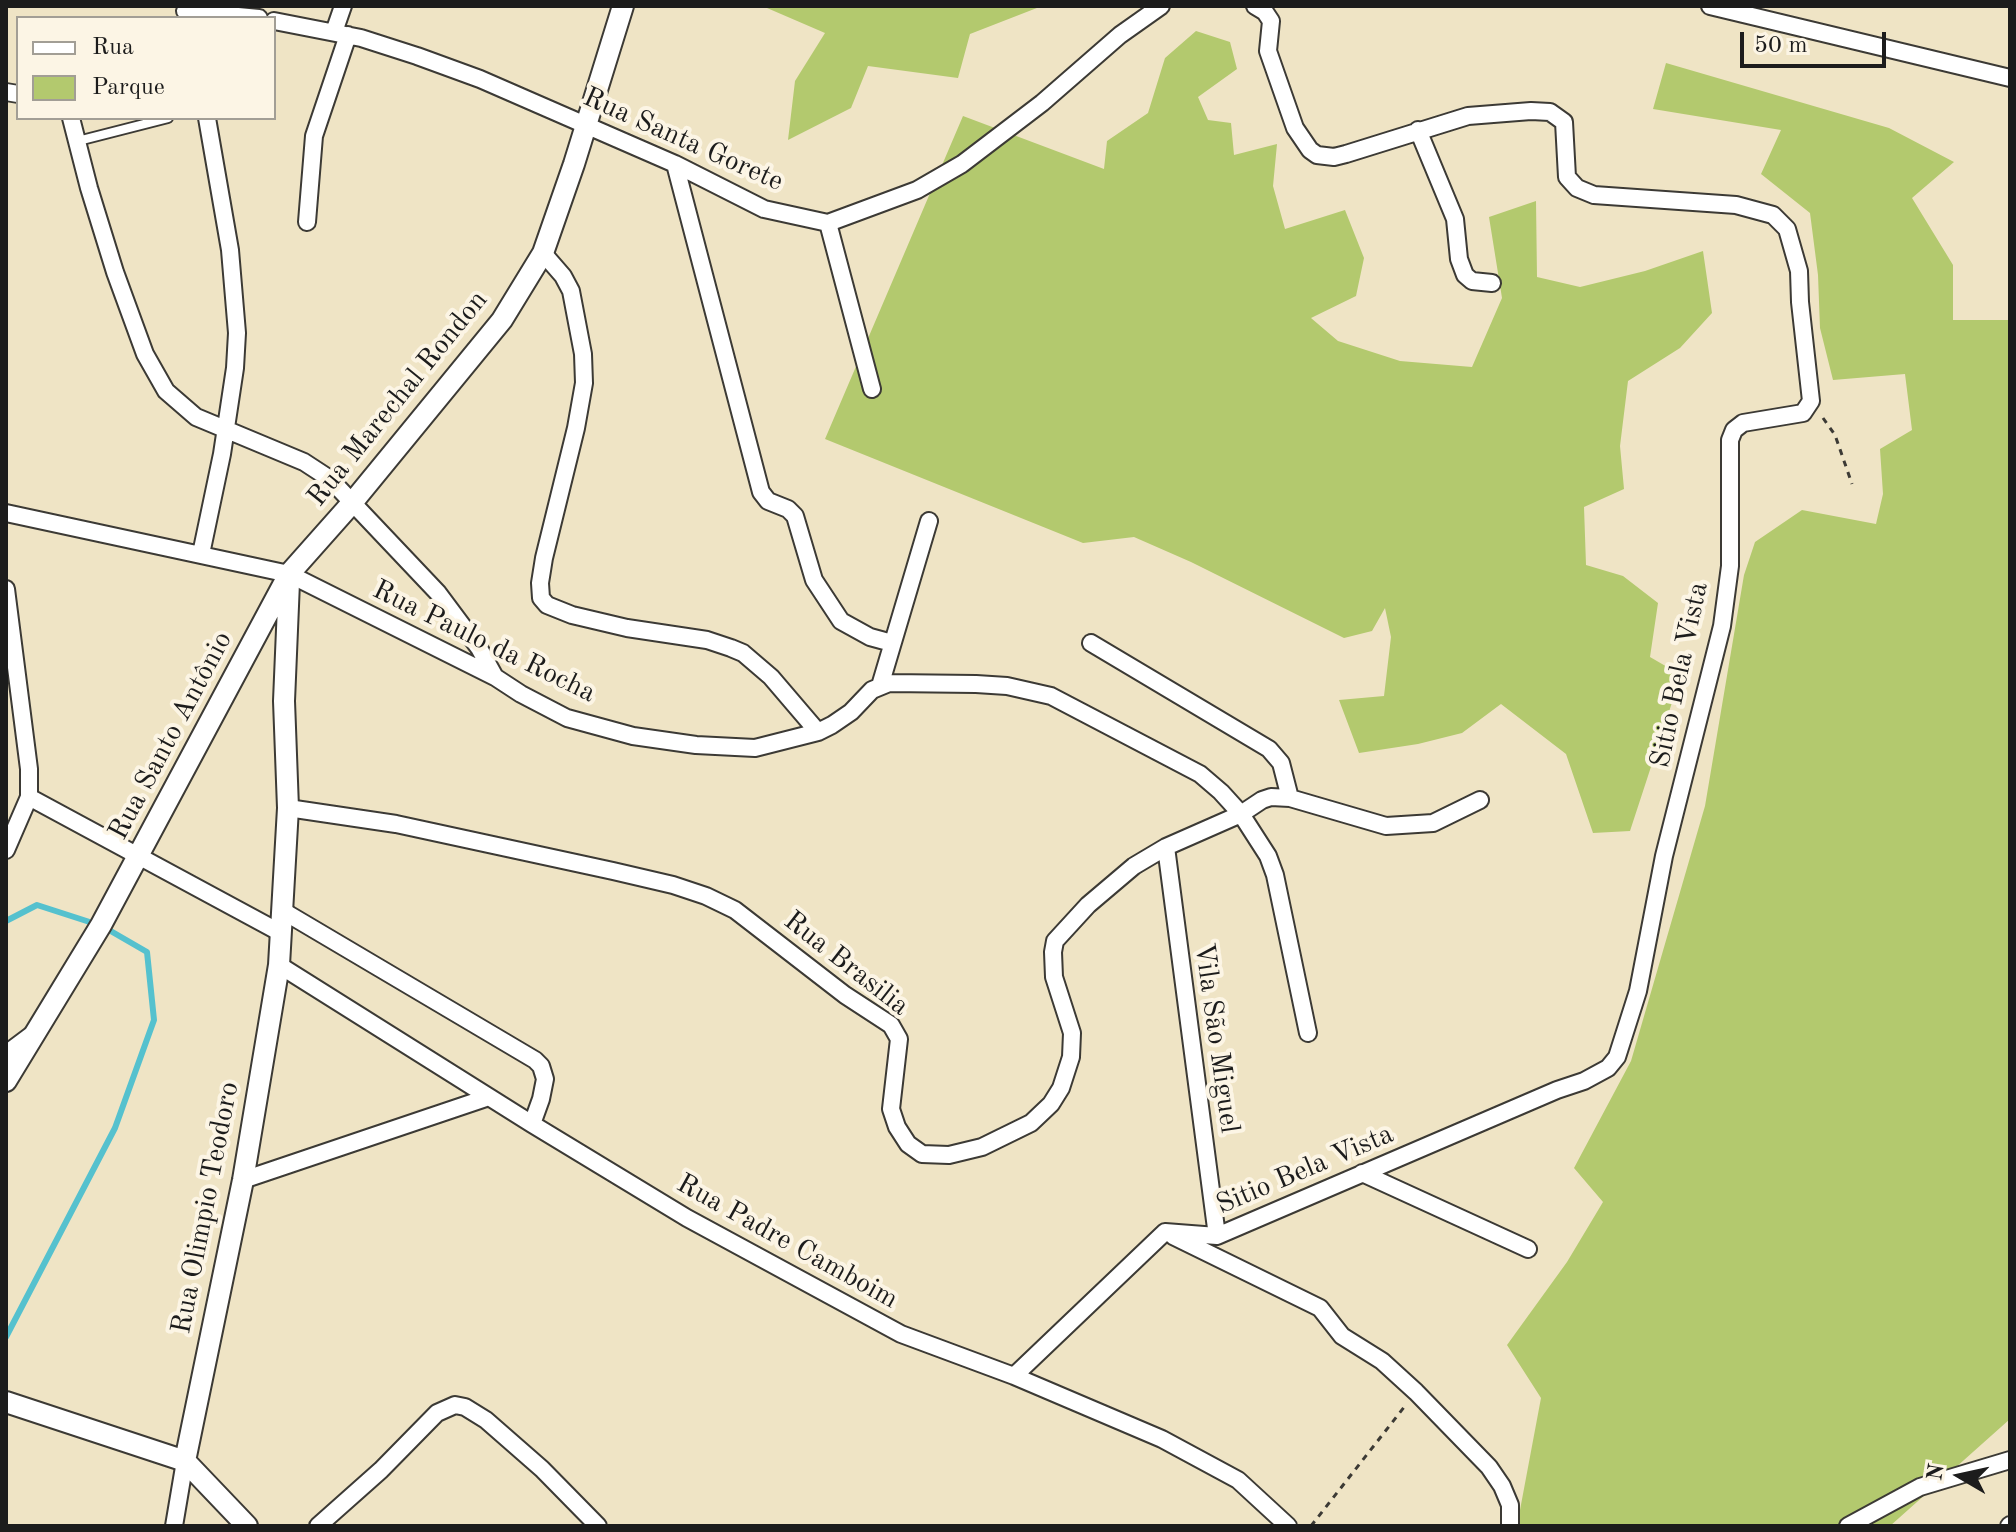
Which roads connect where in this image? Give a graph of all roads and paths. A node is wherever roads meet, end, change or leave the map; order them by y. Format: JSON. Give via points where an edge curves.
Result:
{"nodes":[{"id":1,"x":343,"y":6,"type":"edge"},
{"id":2,"x":623,"y":6,"type":"edge"},
{"id":3,"x":1161,"y":6,"type":"edge"},
{"id":4,"x":1255,"y":6,"type":"edge"},
{"id":5,"x":1710,"y":6,"type":"edge"},
{"id":6,"x":184,"y":12,"type":"edge"},
{"id":7,"x":234,"y":16,"type":"edge"},
{"id":8,"x":276,"y":21,"type":"edge"},
{"id":9,"x":341,"y":34,"type":"junction"},
{"id":10,"x":2010,"y":78,"type":"edge"},
{"id":11,"x":72,"y":120,"type":"edge"},
{"id":12,"x":160,"y":120,"type":"edge"},
{"id":13,"x":207,"y":120,"type":"edge"},
{"id":14,"x":585,"y":126,"type":"junction"},
{"id":15,"x":1418,"y":130,"type":"junction"},
{"id":16,"x":78,"y":141,"type":"junction"},
{"id":17,"x":675,"y":164,"type":"junction"},
{"id":18,"x":307,"y":222,"type":"dead end"},
{"id":19,"x":828,"y":223,"type":"junction"},
{"id":20,"x":543,"y":253,"type":"junction"},
{"id":21,"x":1492,"y":283,"type":"dead end"},
{"id":22,"x":872,"y":389,"type":"dead end"},
{"id":23,"x":1811,"y":401,"type":"junction"},
{"id":24,"x":225,"y":430,"type":"junction"},
{"id":25,"x":1852,"y":484,"type":"dead end"},
{"id":26,"x":352,"y":503,"type":"junction"},
{"id":27,"x":6,"y":513,"type":"edge"},
{"id":28,"x":929,"y":521,"type":"dead end"},
{"id":29,"x":201,"y":554,"type":"junction"},
{"id":30,"x":289,"y":574,"type":"junction"},
{"id":31,"x":6,"y":589,"type":"edge"},
{"id":32,"x":892,"y":643,"type":"junction"},
{"id":33,"x":1091,"y":643,"type":"dead end"},
{"id":34,"x":495,"y":677,"type":"junction"},
{"id":35,"x":880,"y":686,"type":"junction"},
{"id":36,"x":818,"y":732,"type":"junction"},
{"id":37,"x":29,"y":797,"type":"junction"},
{"id":38,"x":1290,"y":798,"type":"junction"},
{"id":39,"x":1480,"y":800,"type":"dead end"},
{"id":40,"x":288,"y":808,"type":"junction"},
{"id":41,"x":1241,"y":814,"type":"junction"},
{"id":42,"x":1166,"y":847,"type":"junction"},
{"id":43,"x":6,"y":850,"type":"edge"},
{"id":44,"x":138,"y":857,"type":"junction"},
{"id":45,"x":283,"y":911,"type":"junction"},
{"id":46,"x":281,"y":933,"type":"junction"},
{"id":47,"x":279,"y":965,"type":"junction"},
{"id":48,"x":43,"y":1023,"type":"junction"},
{"id":49,"x":1308,"y":1033,"type":"dead end"},
{"id":50,"x":6,"y":1054,"type":"edge"},
{"id":51,"x":6,"y":1081,"type":"edge"},
{"id":52,"x":489,"y":1097,"type":"junction"},
{"id":53,"x":532,"y":1124,"type":"junction"},
{"id":54,"x":1362,"y":1173,"type":"junction"},
{"id":55,"x":243,"y":1180,"type":"junction"},
{"id":56,"x":1165,"y":1232,"type":"junction"},
{"id":57,"x":1217,"y":1236,"type":"junction"},
{"id":58,"x":1528,"y":1249,"type":"dead end"},
{"id":59,"x":1014,"y":1376,"type":"junction"},
{"id":60,"x":1416,"y":1392,"type":"junction"},
{"id":61,"x":6,"y":1402,"type":"edge"},
{"id":62,"x":2010,"y":1460,"type":"edge"},
{"id":63,"x":185,"y":1461,"type":"junction"},
{"id":64,"x":174,"y":1526,"type":"edge"},
{"id":65,"x":247,"y":1526,"type":"edge"},
{"id":66,"x":318,"y":1526,"type":"edge"},
{"id":67,"x":598,"y":1526,"type":"edge"},
{"id":68,"x":1288,"y":1526,"type":"edge"},
{"id":69,"x":1311,"y":1526,"type":"edge"},
{"id":70,"x":1510,"y":1526,"type":"edge"},
{"id":71,"x":1848,"y":1526,"type":"edge"}],
"edges":[{"from":1,"to":9,"type":"street"},
{"from":2,"to":14,"type":"street","name":"Rua Marechal Rondon"},
{"from":3,"to":19,"type":"street","via":[[962,164],[917,190]]},
{"from":4,"to":15,"type":"street","via":[[1271,21],[1272,65],[1295,128],[1310,150],[1334,157]]},
{"from":5,"to":10,"type":"street"},
{"from":6,"to":7,"type":"street"},
{"from":8,"to":9,"type":"street","name":"Rua Santa Gorete"},
{"from":9,"to":14,"type":"street","name":"Rua Santa Gorete","via":[[480,79]]},
{"from":9,"to":18,"type":"street","via":[[314,136]]},
{"from":11,"to":16,"type":"street"},
{"from":12,"to":16,"type":"lane"},
{"from":13,"to":24,"type":"street","via":[[230,250],[237,333]]},
{"from":14,"to":17,"type":"street","name":"Rua Santa Gorete"},
{"from":14,"to":20,"type":"street","name":"Rua Marechal Rondon"},
{"from":15,"to":21,"type":"street","via":[[1455,219],[1462,270],[1472,281]]},
{"from":15,"to":23,"type":"street","via":[[1468,116],[1550,112],[1564,122],[1567,177],[1577,188],[1594,195],[1736,205],[1773,215],[1787,229],[1797,263]]},
{"from":16,"to":24,"type":"street","via":[[115,272],[154,374],[179,404]]},
{"from":17,"to":19,"type":"street","name":"Rua Santa Gorete","via":[[764,209]]},
{"from":17,"to":32,"type":"street","via":[[761,492],[795,516],[814,580],[841,621]]},
{"from":19,"to":22,"type":"street"},
{"from":20,"to":26,"type":"street","name":"Rua Marechal Rondon","via":[[502,320]]},
{"from":20,"to":36,"type":"street","via":[[571,291],[584,383],[544,558],[541,598],[572,615],[707,640],[743,653]]},
{"from":23,"to":25,"type":"path","via":[[1835,435]]},
{"from":23,"to":54,"type":"street","name":"Sitio Bela Vista","via":[[1803,413],[1743,423],[1730,440],[1730,566],[1722,626],[1664,856],[1638,991],[1617,1057],[1584,1081]]},
{"from":24,"to":26,"type":"street","via":[[304,462]]},
{"from":24,"to":29,"type":"street"},
{"from":26,"to":30,"type":"street","name":"Rua Marechal Rondon"},
{"from":26,"to":34,"type":"street","via":[[438,593]]},
{"from":27,"to":29,"type":"street","name":"Rua Paulo da Rocha"},
{"from":28,"to":32,"type":"street"},
{"from":29,"to":30,"type":"street","name":"Rua Paulo da Rocha"},
{"from":30,"to":34,"type":"street","name":"Rua Paulo da Rocha"},
{"from":30,"to":40,"type":"street","name":"Rua Olimpio Teodoro","via":[[284,701]]},
{"from":30,"to":44,"type":"street","name":"Rua Santo Antônio"},
{"from":31,"to":37,"type":"street"},
{"from":32,"to":35,"type":"street"},
{"from":33,"to":38,"type":"street","via":[[1269,749],[1281,763]]},
{"from":34,"to":36,"type":"street","name":"Rua Paulo da Rocha","via":[[567,718],[633,736],[755,748]]},
{"from":35,"to":36,"type":"street","name":"Rua Paulo da Rocha","via":[[842,720]]},
{"from":35,"to":41,"type":"street","via":[[976,684],[1051,696],[1200,774]]},
{"from":37,"to":43,"type":"street"},
{"from":37,"to":44,"type":"street"},
{"from":38,"to":39,"type":"street","via":[[1386,826],[1433,823]]},
{"from":38,"to":41,"type":"street","name":"Rua Brasilia","via":[[1271,797]]},
{"from":40,"to":42,"type":"street","name":"Rua Brasilia","via":[[396,824],[613,871],[673,885],[735,910],[891,1025],[899,1039],[892,1100],[897,1127],[908,1144],[922,1154],[936,1155],[982,1147],[1031,1123],[1051,1104],[1067,1076],[1072,1033],[1054,977],[1055,941],[1120,876]]},
{"from":40,"to":45,"type":"street","name":"Rua Olimpio Teodoro"},
{"from":41,"to":42,"type":"street","name":"Rua Brasilia"},
{"from":41,"to":49,"type":"street","via":[[1275,875]]},
{"from":42,"to":57,"type":"street","name":"Vila São Miguel"},
{"from":44,"to":46,"type":"street"},
{"from":44,"to":48,"type":"street","name":"Rua Santo Antônio"},
{"from":45,"to":46,"type":"street","name":"Rua Olimpio Teodoro"},
{"from":45,"to":53,"type":"street","via":[[535,1060],[545,1079]]},
{"from":46,"to":47,"type":"street","name":"Rua Olimpio Teodoro"},
{"from":47,"to":52,"type":"street","name":"Rua Padre Camboim"},
{"from":47,"to":55,"type":"street","name":"Rua Olimpio Teodoro"},
{"from":48,"to":50,"type":"street"},
{"from":48,"to":51,"type":"street","name":"Rua Santo Antônio"},
{"from":52,"to":53,"type":"street","name":"Rua Padre Camboim"},
{"from":52,"to":55,"type":"street"},
{"from":53,"to":59,"type":"street","name":"Rua Padre Camboim","via":[[687,1218],[901,1334]]},
{"from":54,"to":57,"type":"street","name":"Sitio Bela Vista"},
{"from":54,"to":58,"type":"street"},
{"from":55,"to":63,"type":"street","name":"Rua Olimpio Teodoro"},
{"from":56,"to":57,"type":"street","name":"Sitio Bela Vista"},
{"from":56,"to":59,"type":"street"},
{"from":56,"to":60,"type":"street","via":[[1320,1308],[1342,1336]]},
{"from":59,"to":68,"type":"street","name":"Rua Padre Camboim","via":[[1162,1439],[1238,1480]]},
{"from":60,"to":69,"type":"path"},
{"from":60,"to":70,"type":"street","via":[[1489,1467],[1510,1505]]},
{"from":61,"to":63,"type":"street"},
{"from":62,"to":71,"type":"street","via":[[1920,1487]]},
{"from":63,"to":64,"type":"street"},
{"from":63,"to":65,"type":"street"},
{"from":66,"to":67,"type":"street","via":[[447,1406],[465,1407],[486,1420]]}]}
